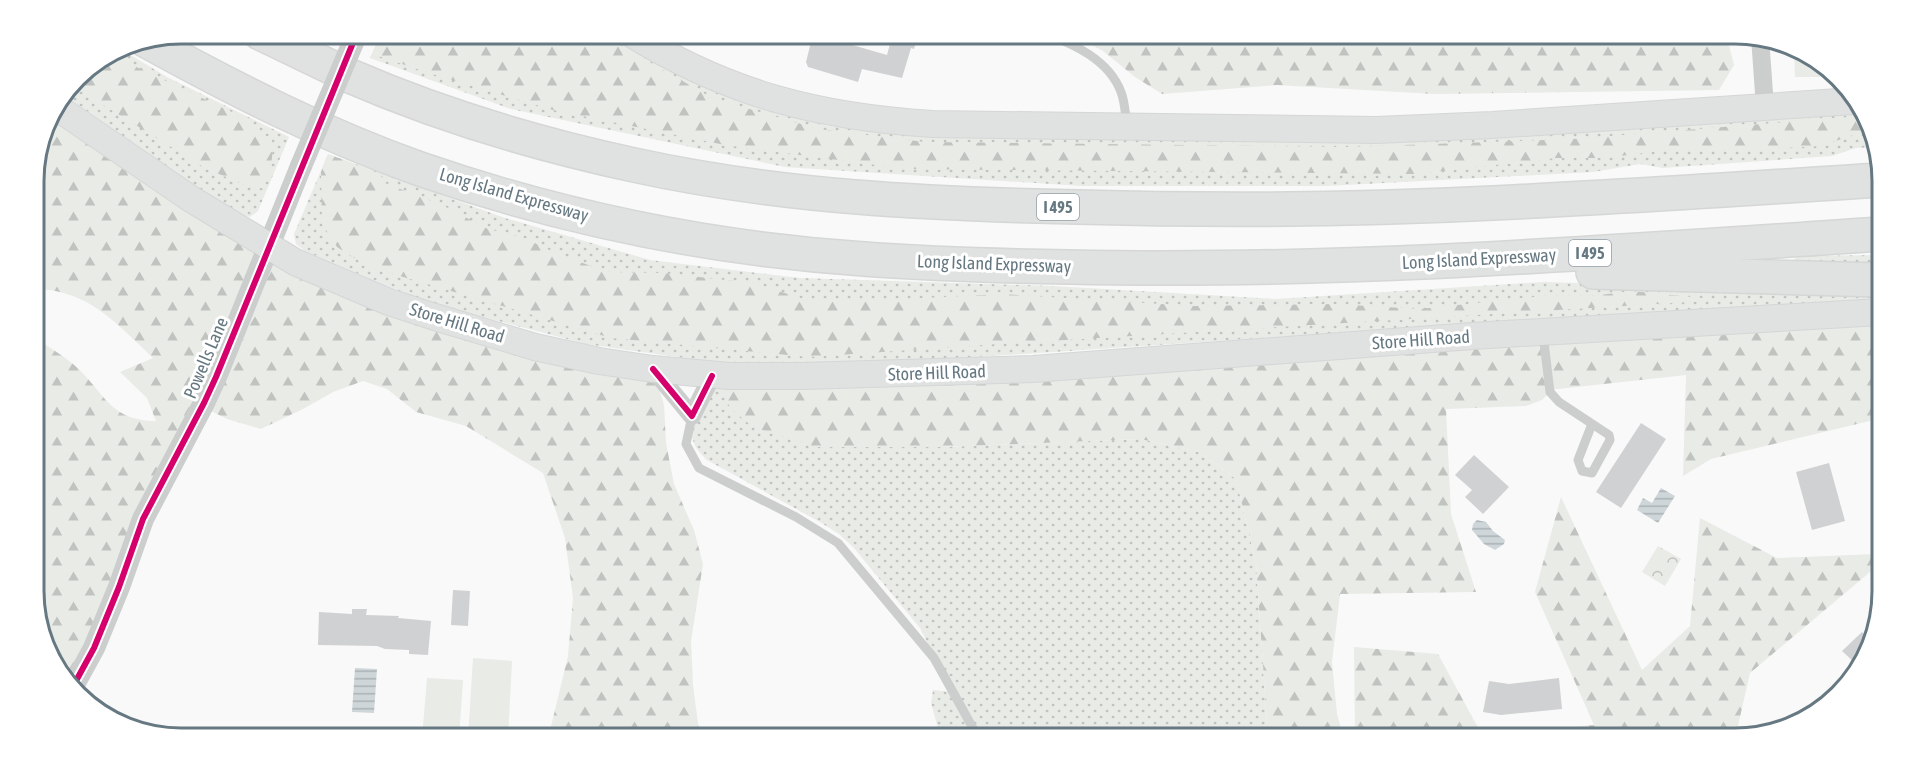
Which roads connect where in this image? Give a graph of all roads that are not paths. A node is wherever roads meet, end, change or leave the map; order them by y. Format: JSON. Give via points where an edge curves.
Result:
{"nodes":[{"id":1,"x":283,"y":44,"type":"edge"},
{"id":2,"x":352,"y":44,"type":"edge"},
{"id":3,"x":649,"y":44,"type":"edge"},
{"id":4,"x":1074,"y":44,"type":"edge"},
{"id":5,"x":155,"y":46,"type":"edge"},
{"id":6,"x":1761,"y":46,"type":"edge"},
{"id":7,"x":1847,"y":101,"type":"edge"},
{"id":8,"x":1765,"y":106,"type":"junction"},
{"id":9,"x":63,"y":111,"type":"edge"},
{"id":10,"x":1128,"y":126,"type":"junction"},
{"id":11,"x":1872,"y":181,"type":"edge"},
{"id":12,"x":1872,"y":235,"type":"edge"},
{"id":13,"x":268,"y":246,"type":"junction"},
{"id":14,"x":1300,"y":267,"type":"junction"},
{"id":15,"x":1872,"y":280,"type":"edge"},
{"id":16,"x":1872,"y":312,"type":"edge"},
{"id":17,"x":1543,"y":332,"type":"junction"},
{"id":18,"x":653,"y":369,"type":"junction"},
{"id":19,"x":712,"y":376,"type":"junction"},
{"id":20,"x":692,"y":416,"type":"junction"},
{"id":21,"x":1592,"y":424,"type":"junction"},
{"id":22,"x":77,"y":681,"type":"edge"},
{"id":23,"x":973,"y":728,"type":"edge"}],
"edges":[{"from":1,"to":11,"type":"highway","number":"I 495","via":[[443,112],[537,141],[634,165],[747,186],[870,199],[1140,209],[1310,208],[1489,204]]},
{"from":2,"to":13,"type":"street","name":"Powells Lane","bridge":true},
{"from":3,"to":10,"type":"main road","via":[[723,82],[771,99],[835,114],[933,124]]},
{"from":4,"to":10,"type":"lane","via":[[1111,72],[1121,93]]},
{"from":5,"to":14,"type":"highway","name":"Long Island Expressway","number":"I 495","via":[[304,122],[409,164],[518,199],[618,224],[735,245],[862,259],[1148,269]]},
{"from":6,"to":8,"type":"street"},
{"from":7,"to":8,"type":"main road"},
{"from":8,"to":10,"type":"main road","via":[[1410,129]]},
{"from":9,"to":13,"type":"main road","name":"Store Hill Road"},
{"from":12,"to":14,"type":"highway","name":"Long Island Expressway","number":"I 495"},
{"from":13,"to":18,"type":"main road","name":"Store Hill Road","via":[[295,262],[408,308],[535,347]]},
{"from":13,"to":22,"type":"street","name":"Powells Lane","via":[[216,377],[143,519],[94,648]]},
{"from":14,"to":15,"type":"highway"},
{"from":16,"to":17,"type":"main road","name":"Store Hill Road"},
{"from":17,"to":19,"type":"main road","name":"Store Hill Road","via":[[1033,369]]},
{"from":17,"to":21,"type":"lane","via":[[1550,392]]},
{"from":18,"to":19,"type":"main road","name":"Store Hill Road"},
{"from":18,"to":20,"type":"street"},
{"from":19,"to":20,"type":"street"},
{"from":20,"to":23,"type":"lane","via":[[686,444],[699,468],[838,543],[934,658]]},
{"from":21,"to":21,"type":"lane","via":[[1609,435],[1610,440],[1592,473],[1582,471],[1578,460]]}]}
